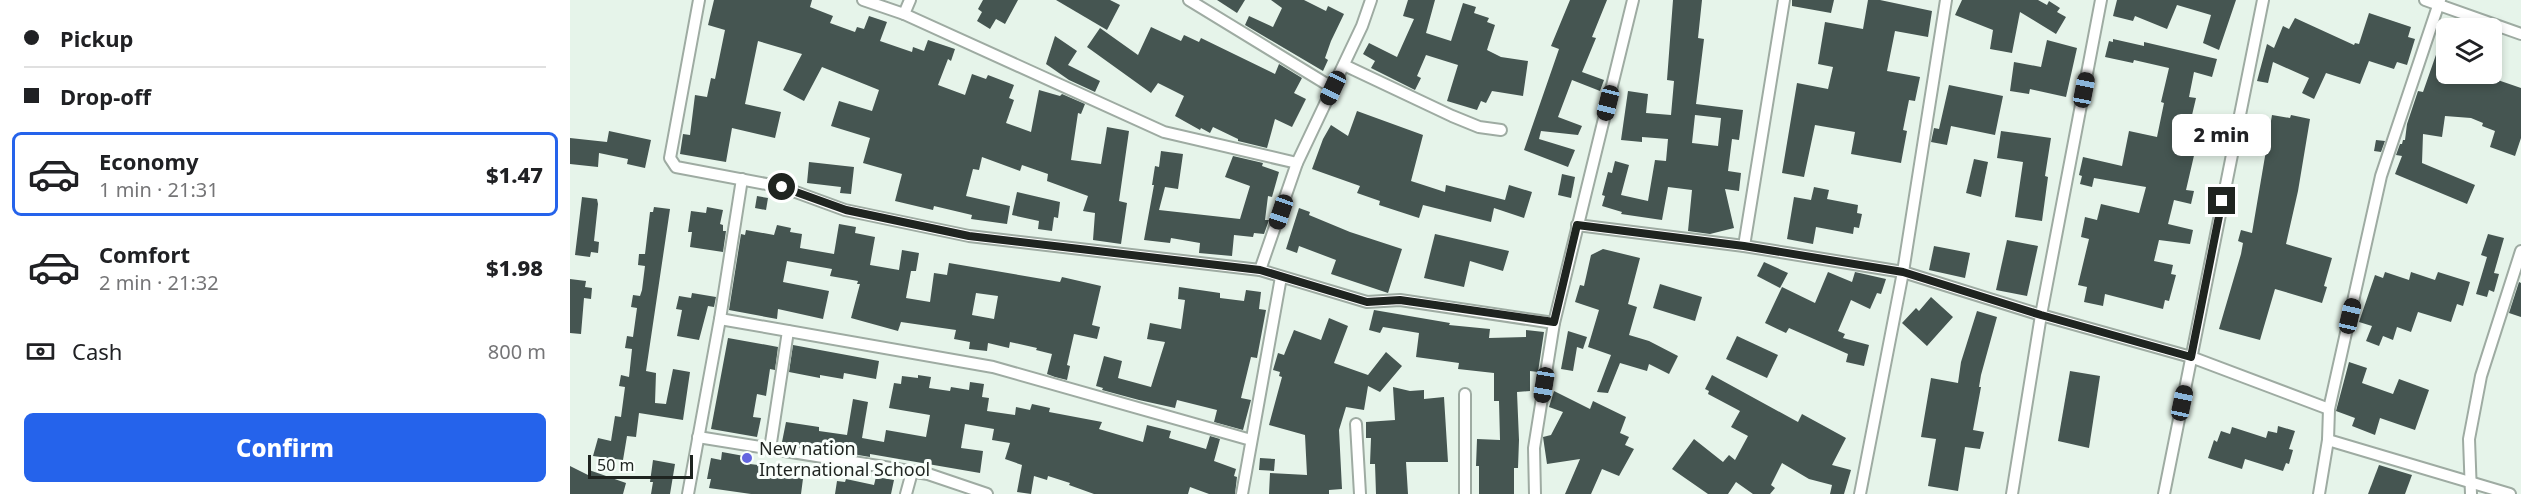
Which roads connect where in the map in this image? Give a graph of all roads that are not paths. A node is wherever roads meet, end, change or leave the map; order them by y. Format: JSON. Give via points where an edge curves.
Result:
{"nodes":[{"id":1,"x":699,"y":0,"type":"edge"},
{"id":2,"x":863,"y":0,"type":"edge"},
{"id":3,"x":910,"y":0,"type":"edge"},
{"id":4,"x":1189,"y":0,"type":"edge"},
{"id":5,"x":1371,"y":0,"type":"edge"},
{"id":6,"x":1633,"y":0,"type":"edge"},
{"id":7,"x":1784,"y":0,"type":"edge"},
{"id":8,"x":1946,"y":0,"type":"edge"},
{"id":9,"x":2101,"y":0,"type":"edge"},
{"id":10,"x":2263,"y":0,"type":"edge"},
{"id":11,"x":2425,"y":0,"type":"edge"},
{"id":12,"x":2439,"y":2,"type":"edge"},
{"id":13,"x":904,"y":14,"type":"junction"},
{"id":14,"x":2521,"y":34,"type":"edge"},
{"id":15,"x":1344,"y":65,"type":"junction"},
{"id":16,"x":1333,"y":88,"type":"junction"},
{"id":17,"x":1501,"y":130,"type":"dead end"},
{"id":18,"x":1297,"y":163,"type":"junction"},
{"id":19,"x":742,"y":180,"type":"junction"},
{"id":20,"x":1577,"y":225,"type":"junction"},
{"id":21,"x":1744,"y":246,"type":"junction"},
{"id":22,"x":2521,"y":251,"type":"edge"},
{"id":23,"x":1260,"y":270,"type":"junction"},
{"id":24,"x":1903,"y":272,"type":"junction"},
{"id":25,"x":1281,"y":277,"type":"junction"},
{"id":26,"x":2041,"y":315,"type":"junction"},
{"id":27,"x":720,"y":319,"type":"junction"},
{"id":28,"x":1554,"y":322,"type":"junction"},
{"id":29,"x":788,"y":331,"type":"junction"},
{"id":30,"x":2191,"y":357,"type":"junction"},
{"id":31,"x":1465,"y":394,"type":"dead end"},
{"id":32,"x":2329,"y":410,"type":"junction"},
{"id":33,"x":1356,"y":424,"type":"dead end"},
{"id":34,"x":698,"y":437,"type":"junction"},
{"id":35,"x":1251,"y":440,"type":"junction"},
{"id":36,"x":2328,"y":440,"type":"junction"},
{"id":37,"x":770,"y":448,"type":"junction"},
{"id":38,"x":912,"y":472,"type":"junction"},
{"id":39,"x":2470,"y":482,"type":"junction"},
{"id":40,"x":688,"y":494,"type":"edge"},
{"id":41,"x":906,"y":494,"type":"edge"},
{"id":42,"x":987,"y":494,"type":"edge"},
{"id":43,"x":1242,"y":494,"type":"edge"},
{"id":44,"x":1360,"y":494,"type":"edge"},
{"id":45,"x":1465,"y":494,"type":"edge"},
{"id":46,"x":1535,"y":494,"type":"edge"},
{"id":47,"x":1860,"y":494,"type":"edge"},
{"id":48,"x":2012,"y":494,"type":"edge"},
{"id":49,"x":2164,"y":494,"type":"edge"},
{"id":50,"x":2319,"y":494,"type":"edge"},
{"id":51,"x":2471,"y":494,"type":"edge"},
{"id":52,"x":2510,"y":494,"type":"edge"}],
"edges":[{"from":1,"to":19,"type":"street","via":[[670,158],[676,167]]},
{"from":2,"to":13,"type":"street"},
{"from":3,"to":13,"type":"street"},
{"from":4,"to":16,"type":"street"},
{"from":5,"to":15,"type":"street"},
{"from":6,"to":20,"type":"street"},
{"from":7,"to":21,"type":"street"},
{"from":8,"to":24,"type":"street"},
{"from":9,"to":26,"type":"street"},
{"from":10,"to":30,"type":"street"},
{"from":11,"to":12,"type":"street"},
{"from":12,"to":14,"type":"street"},
{"from":12,"to":32,"type":"street","via":[[2381,176]]},
{"from":13,"to":18,"type":"street","via":[[1164,132]]},
{"from":15,"to":16,"type":"street"},
{"from":15,"to":17,"type":"street","via":[[1452,116],[1479,127]]},
{"from":16,"to":18,"type":"street"},
{"from":18,"to":23,"type":"street"},
{"from":19,"to":23,"type":"street","via":[[782,187],[846,210],[969,236]]},
{"from":19,"to":27,"type":"street"},
{"from":20,"to":21,"type":"street"},
{"from":20,"to":28,"type":"street"},
{"from":21,"to":24,"type":"street"},
{"from":22,"to":39,"type":"street","via":[[2481,376],[2469,439]]},
{"from":23,"to":25,"type":"street"},
{"from":24,"to":26,"type":"street"},
{"from":24,"to":47,"type":"street"},
{"from":25,"to":28,"type":"street","via":[[1367,302],[1400,300]]},
{"from":25,"to":35,"type":"street"},
{"from":26,"to":30,"type":"street"},
{"from":26,"to":48,"type":"street"},
{"from":27,"to":29,"type":"street"},
{"from":27,"to":34,"type":"street"},
{"from":28,"to":46,"type":"street","via":[[1534,448]]},
{"from":29,"to":35,"type":"street","via":[[993,367]]},
{"from":29,"to":37,"type":"street"},
{"from":30,"to":32,"type":"street"},
{"from":30,"to":49,"type":"street"},
{"from":31,"to":45,"type":"street"},
{"from":32,"to":36,"type":"street"},
{"from":33,"to":44,"type":"street"},
{"from":34,"to":37,"type":"street"},
{"from":34,"to":40,"type":"street"},
{"from":35,"to":43,"type":"street"},
{"from":36,"to":39,"type":"street"},
{"from":36,"to":50,"type":"street"},
{"from":37,"to":38,"type":"street"},
{"from":38,"to":41,"type":"street"},
{"from":38,"to":42,"type":"street"},
{"from":39,"to":51,"type":"street"},
{"from":39,"to":52,"type":"street"}]}
